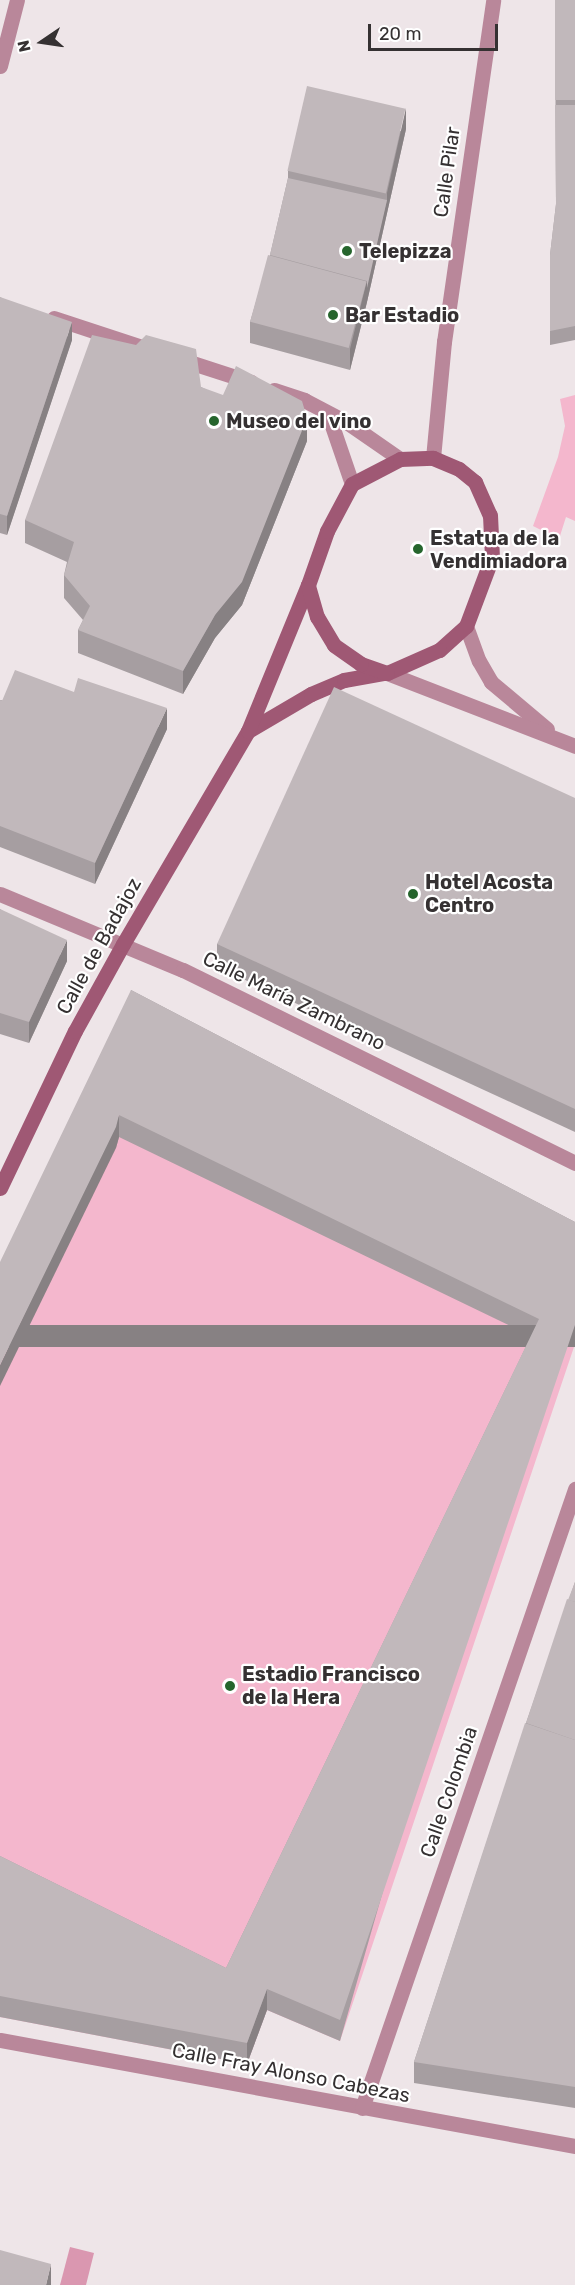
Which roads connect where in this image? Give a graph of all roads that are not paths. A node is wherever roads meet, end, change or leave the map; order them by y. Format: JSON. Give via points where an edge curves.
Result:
{"nodes":[{"id":1,"x":17,"y":0,"type":"edge"},
{"id":2,"x":493,"y":0,"type":"edge"},
{"id":3,"x":0,"y":66,"type":"edge"},
{"id":4,"x":34,"y":312,"type":"edge"},
{"id":5,"x":328,"y":414,"type":"junction"},
{"id":6,"x":433,"y":458,"type":"junction"},
{"id":7,"x":400,"y":459,"type":"junction"},
{"id":8,"x":352,"y":484,"type":"junction"},
{"id":9,"x":308,"y":585,"type":"junction"},
{"id":10,"x":466,"y":626,"type":"junction"},
{"id":11,"x":387,"y":673,"type":"junction"},
{"id":12,"x":248,"y":731,"type":"junction"},
{"id":13,"x":556,"y":737,"type":"junction"},
{"id":14,"x":575,"y":746,"type":"edge"},
{"id":15,"x":0,"y":894,"type":"edge"},
{"id":16,"x":123,"y":944,"type":"junction"},
{"id":17,"x":572,"y":1158,"type":"edge"},
{"id":18,"x":0,"y":1188,"type":"edge"},
{"id":19,"x":575,"y":1489,"type":"edge"},
{"id":20,"x":0,"y":2040,"type":"edge"},
{"id":21,"x":362,"y":2108,"type":"junction"},
{"id":22,"x":575,"y":2146,"type":"edge"}],
"edges":[{"from":1,"to":3,"type":"street"},
{"from":2,"to":6,"type":"street","name":"Calle Pilar","via":[[444,342]]},
{"from":4,"to":5,"type":"street","via":[[304,400]]},
{"from":5,"to":7,"type":"street"},
{"from":5,"to":8,"type":"street"},
{"from":6,"to":7,"type":"street","name":"Calle de Badajoz"},
{"from":6,"to":10,"type":"street","name":"Calle de Badajoz","via":[[459,469],[475,482],[490,515],[492,557]]},
{"from":7,"to":8,"type":"street","name":"Calle de Badajoz"},
{"from":8,"to":9,"type":"street","name":"Calle de Badajoz","via":[[327,531]]},
{"from":9,"to":11,"type":"street","via":[[317,617],[334,645],[362,664]]},
{"from":9,"to":12,"type":"street","name":"Calle de Badajoz"},
{"from":10,"to":11,"type":"street","name":"Calle de Badajoz","via":[[439,650]]},
{"from":10,"to":13,"type":"street","via":[[492,682]]},
{"from":11,"to":12,"type":"street","name":"Calle de Badajoz","via":[[344,680],[311,694]]},
{"from":11,"to":13,"type":"street"},
{"from":12,"to":16,"type":"street","name":"Calle de Badajoz"},
{"from":13,"to":14,"type":"street"},
{"from":15,"to":16,"type":"street","name":"Calle María Zambrano"},
{"from":16,"to":17,"type":"street","name":"Calle María Zambrano"},
{"from":16,"to":18,"type":"street","name":"Calle de Badajoz","via":[[75,1031]]},
{"from":19,"to":21,"type":"street","name":"Calle Colombia"},
{"from":20,"to":21,"type":"street","name":"Calle Fray Alonso Cabezas"},
{"from":21,"to":22,"type":"street","name":"Calle Fray Alonso Cabezas"}]}
